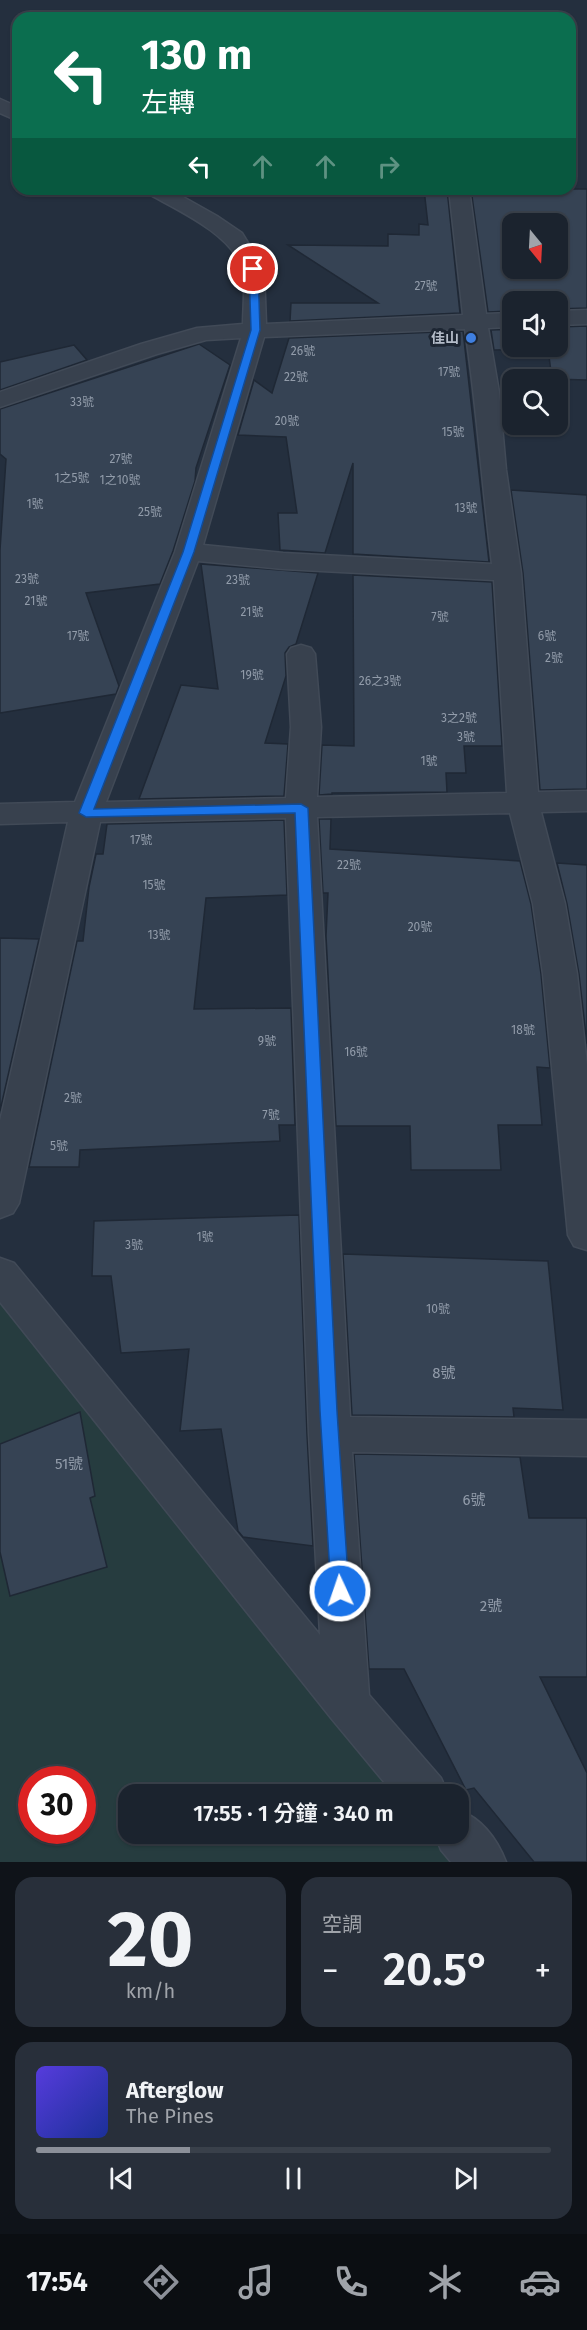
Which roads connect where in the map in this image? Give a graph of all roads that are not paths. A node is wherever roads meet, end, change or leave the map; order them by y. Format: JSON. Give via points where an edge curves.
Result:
{"nodes":[{"id":1,"x":165,"y":195,"type":"edge"},
{"id":2,"x":460,"y":195,"type":"edge"},
{"id":3,"x":587,"y":317,"type":"edge"},
{"id":4,"x":568,"y":318,"type":"edge"},
{"id":5,"x":502,"y":320,"type":"edge"},
{"id":6,"x":475,"y":321,"type":"junction"},
{"id":7,"x":255,"y":330,"type":"junction"},
{"id":8,"x":0,"y":400,"type":"edge"},
{"id":9,"x":189,"y":552,"type":"junction"},
{"id":10,"x":507,"y":573,"type":"junction"},
{"id":11,"x":301,"y":654,"type":"dead end"},
{"id":12,"x":587,"y":801,"type":"edge"},
{"id":13,"x":523,"y":802,"type":"junction"},
{"id":14,"x":301,"y":808,"type":"junction"},
{"id":15,"x":86,"y":813,"type":"junction"},
{"id":16,"x":0,"y":814,"type":"edge"},
{"id":17,"x":0,"y":1203,"type":"edge"},
{"id":18,"x":587,"y":1235,"type":"edge"},
{"id":19,"x":0,"y":1274,"type":"edge"},
{"id":20,"x":330,"y":1434,"type":"junction"},
{"id":21,"x":587,"y":1438,"type":"edge"},
{"id":22,"x":347,"y":1703,"type":"junction"},
{"id":23,"x":416,"y":1784,"type":"edge"},
{"id":24,"x":467,"y":1844,"type":"edge"},
{"id":25,"x":482,"y":1862,"type":"edge"}],
"edges":[{"from":1,"to":7,"type":"street","via":[[234,238],[253,269]]},
{"from":2,"to":6,"type":"street"},
{"from":3,"to":4,"type":"street"},
{"from":5,"to":6,"type":"street"},
{"from":6,"to":7,"type":"street"},
{"from":6,"to":10,"type":"street"},
{"from":7,"to":8,"type":"street","via":[[205,333]]},
{"from":7,"to":9,"type":"street"},
{"from":9,"to":10,"type":"street"},
{"from":9,"to":15,"type":"street"},
{"from":10,"to":13,"type":"street"},
{"from":11,"to":14,"type":"street","via":[[306,727]]},
{"from":12,"to":13,"type":"street"},
{"from":13,"to":14,"type":"street"},
{"from":13,"to":18,"type":"street","via":[[549,904],[560,974]]},
{"from":14,"to":15,"type":"street"},
{"from":14,"to":20,"type":"street"},
{"from":15,"to":16,"type":"street"},
{"from":15,"to":17,"type":"street"},
{"from":19,"to":22,"type":"street"},
{"from":20,"to":21,"type":"street"},
{"from":20,"to":22,"type":"street"},
{"from":22,"to":23,"type":"street"},
{"from":24,"to":25,"type":"street"}]}
